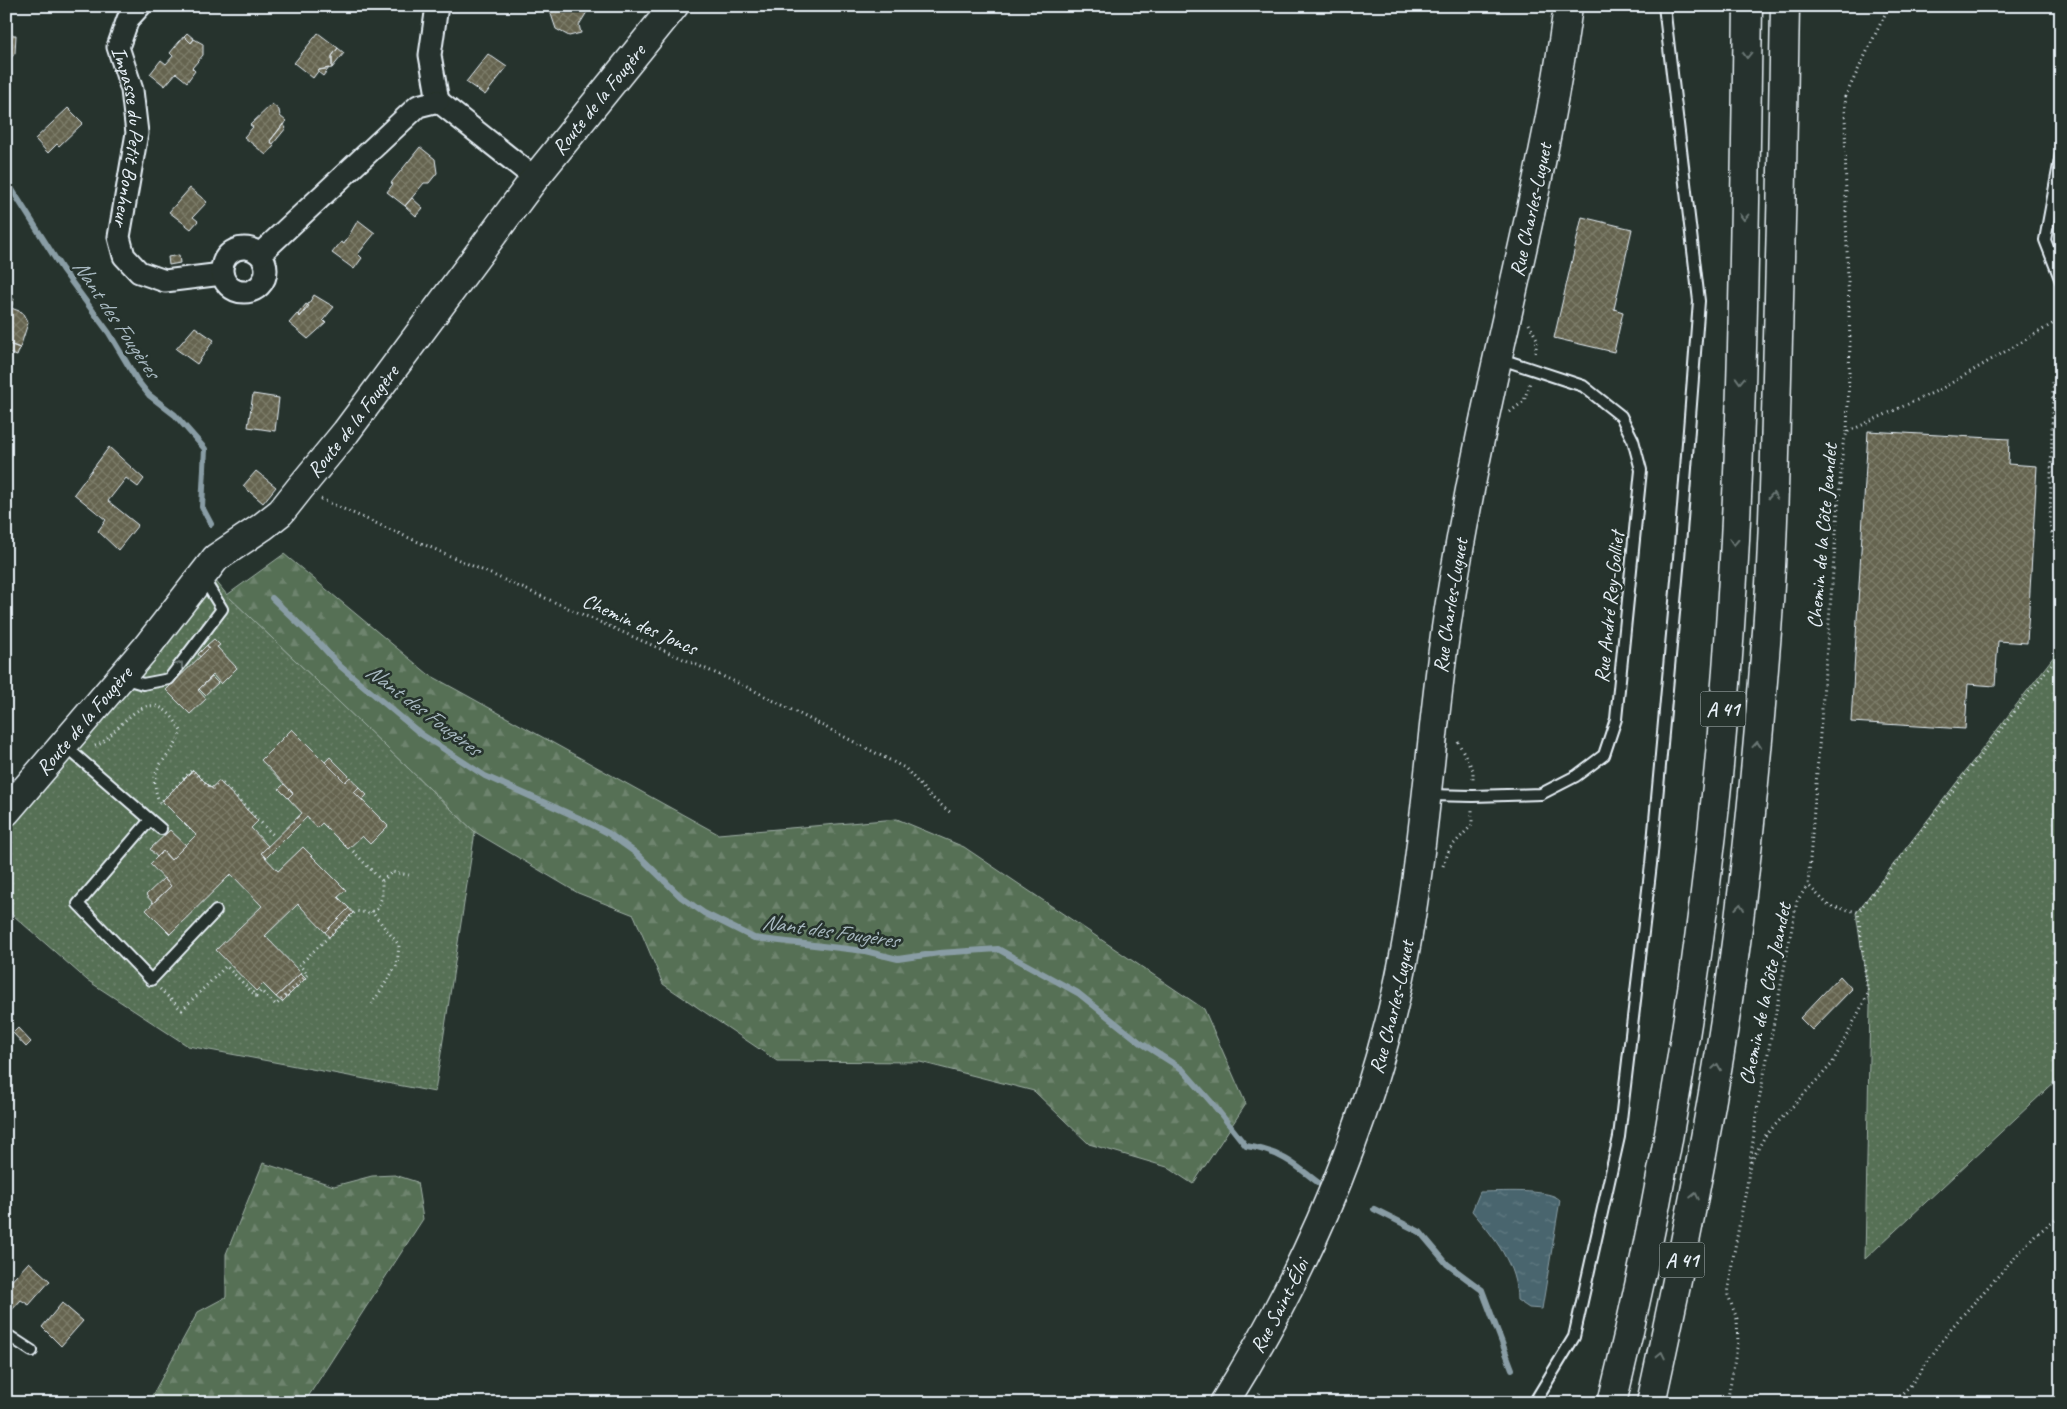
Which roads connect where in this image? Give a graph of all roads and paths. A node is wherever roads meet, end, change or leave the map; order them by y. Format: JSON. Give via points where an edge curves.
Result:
{"nodes":[{"id":1,"x":140,"y":6,"type":"edge"},
{"id":2,"x":437,"y":6,"type":"edge"},
{"id":3,"x":1568,"y":6,"type":"edge"},
{"id":4,"x":1664,"y":6,"type":"edge"},
{"id":5,"x":1748,"y":6,"type":"edge"},
{"id":6,"x":1785,"y":6,"type":"edge"},
{"id":7,"x":1889,"y":6,"type":"edge"},
{"id":8,"x":671,"y":7,"type":"edge"},
{"id":9,"x":438,"y":101,"type":"junction"},
{"id":10,"x":2061,"y":154,"type":"edge"},
{"id":11,"x":535,"y":178,"type":"junction"},
{"id":12,"x":260,"y":254,"type":"junction"},
{"id":13,"x":222,"y":274,"type":"junction"},
{"id":14,"x":2061,"y":281,"type":"edge"},
{"id":15,"x":2061,"y":319,"type":"edge"},
{"id":16,"x":1498,"y":358,"type":"junction"},
{"id":17,"x":2061,"y":364,"type":"edge"},
{"id":18,"x":1847,"y":432,"type":"junction"},
{"id":19,"x":300,"y":488,"type":"junction"},
{"id":20,"x":2061,"y":566,"type":"edge"},
{"id":21,"x":202,"y":576,"type":"junction"},
{"id":22,"x":2061,"y":652,"type":"edge"},
{"id":23,"x":121,"y":678,"type":"junction"},
{"id":24,"x":71,"y":739,"type":"junction"},
{"id":25,"x":1428,"y":795,"type":"junction"},
{"id":26,"x":160,"y":804,"type":"junction"},
{"id":27,"x":6,"y":812,"type":"edge"},
{"id":28,"x":951,"y":813,"type":"dead end"},
{"id":29,"x":149,"y":818,"type":"junction"},
{"id":30,"x":161,"y":829,"type":"dead end"},
{"id":31,"x":275,"y":837,"type":"dead end"},
{"id":32,"x":353,"y":851,"type":"dead end"},
{"id":33,"x":408,"y":875,"type":"dead end"},
{"id":34,"x":382,"y":881,"type":"junction"},
{"id":35,"x":1808,"y":885,"type":"junction"},
{"id":36,"x":216,"y":911,"type":"dead end"},
{"id":37,"x":371,"y":911,"type":"junction"},
{"id":38,"x":1858,"y":912,"type":"junction"},
{"id":39,"x":151,"y":980,"type":"junction"},
{"id":40,"x":372,"y":1004,"type":"dead end"},
{"id":41,"x":1749,"y":1165,"type":"junction"},
{"id":42,"x":1330,"y":1204,"type":"joint"},
{"id":43,"x":2061,"y":1216,"type":"edge"},
{"id":44,"x":6,"y":1334,"type":"edge"},
{"id":45,"x":32,"y":1351,"type":"dead end"},
{"id":46,"x":1224,"y":1403,"type":"edge"},
{"id":47,"x":1534,"y":1403,"type":"edge"},
{"id":48,"x":1612,"y":1403,"type":"edge"},
{"id":49,"x":1651,"y":1403,"type":"edge"},
{"id":50,"x":1727,"y":1403,"type":"edge"},
{"id":51,"x":1892,"y":1403,"type":"edge"}],
"edges":[{"from":1,"to":13,"type":"street","name":"Impasse du Petit Bonheur","via":[[128,19],[118,47],[132,90],[137,133],[119,237],[124,256],[139,272],[164,280]]},
{"from":2,"to":9,"type":"street","via":[[430,55]]},
{"from":3,"to":16,"type":"main road","name":"Rue Charles-Luguet","via":[[1546,135]]},
{"from":4,"to":47,"type":"lane","via":[[1699,301],[1651,864],[1619,1137],[1574,1337]]},
{"from":5,"to":48,"type":"main road","number":"A 41","one_way":true,"via":[[1737,474],[1718,774],[1693,987],[1671,1118]]},
{"from":49,"to":6,"type":"main road","number":"A 41","one_way":true,"via":[[1709,1116],[1728,1000],[1755,768],[1766,651],[1774,488]]},
{"from":7,"to":18,"type":"path","via":[[1845,98],[1850,344]]},
{"from":8,"to":11,"type":"main road","name":"Route de la Fougère"},
{"from":9,"to":11,"type":"street"},
{"from":9,"to":12,"type":"street","via":[[418,106]]},
{"from":10,"to":14,"type":"lane","via":[[2045,240]]},
{"from":11,"to":19,"type":"main road","name":"Route de la Fougère","via":[[346,432]]},
{"from":12,"to":13,"type":"street","via":[[248,248],[234,250],[224,260]]},
{"from":12,"to":13,"type":"street","via":[[266,275],[263,282],[250,291],[243,292],[229,286]]},
{"from":15,"to":18,"type":"path","name":"Chemin de la Côte Jeandet","via":[[1941,390]]},
{"from":16,"to":25,"type":"main road","name":"Rue Charles-Luguet","via":[[1467,502],[1445,635]]},
{"from":16,"to":25,"type":"lane","name":"Rue André Rey-Golliet","via":[[1583,386],[1621,416],[1633,440],[1641,470],[1616,719],[1604,755],[1576,776],[1541,794]]},
{"from":17,"to":20,"type":"path","via":[[2053,383],[2050,526]]},
{"from":18,"to":35,"type":"path","name":"Chemin de la Côte Jeandet","via":[[1843,445]]},
{"from":19,"to":21,"type":"main road","name":"Route de la Fougère","via":[[280,512],[216,558]]},
{"from":19,"to":28,"type":"path","name":"Chemin des Joncs","via":[[749,688],[905,768],[930,796]]},
{"from":21,"to":23,"type":"main road","name":"Route de la Fougère"},
{"from":23,"to":21,"type":"lane","one_way":true,"via":[[142,684],[169,679],[222,609]]},
{"from":22,"to":38,"type":"path"},
{"from":23,"to":24,"type":"main road","name":"Route de la Fougère"},
{"from":24,"to":26,"type":"path","via":[[95,746],[137,708],[157,705],[166,710],[181,731],[177,745],[158,765],[154,777],[154,790]]},
{"from":24,"to":27,"type":"main road","name":"Route de la Fougère"},
{"from":24,"to":29,"type":"lane"},
{"from":25,"to":42,"type":"main road","name":"Rue Charles-Luguet","via":[[1410,920],[1390,1024],[1348,1158]]},
{"from":26,"to":29,"type":"path"},
{"from":26,"to":31,"type":"path","via":[[192,770],[212,789],[220,781]]},
{"from":29,"to":30,"type":"lane"},
{"from":29,"to":39,"type":"lane","via":[[78,904]]},
{"from":32,"to":34,"type":"path"},
{"from":33,"to":34,"type":"path","via":[[392,872]]},
{"from":34,"to":37,"type":"path","via":[[382,897],[377,909]]},
{"from":35,"to":38,"type":"path","name":"Chemin de la Côte Jeandet","via":[[1829,906]]},
{"from":35,"to":41,"type":"path","name":"Chemin de la Côte Jeandet","via":[[1797,901]]},
{"from":36,"to":39,"type":"lane"},
{"from":37,"to":39,"type":"path","via":[[356,911],[299,965],[308,974],[276,1005],[261,991],[256,996],[226,966],[182,1010]]},
{"from":37,"to":40,"type":"path","via":[[399,945],[397,965]]},
{"from":38,"to":41,"type":"path","via":[[1868,994],[1832,1064],[1765,1136]]},
{"from":41,"to":50,"type":"path","name":"Chemin de la Côte Jeandet","via":[[1728,1295],[1737,1319],[1738,1342]]},
{"from":42,"to":46,"type":"main road","name":"Rue Saint-Éloi","via":[[1278,1310]]},
{"from":43,"to":51,"type":"path","via":[[2035,1235],[1958,1320],[1910,1386]]},
{"from":44,"to":45,"type":"lane"}]}
